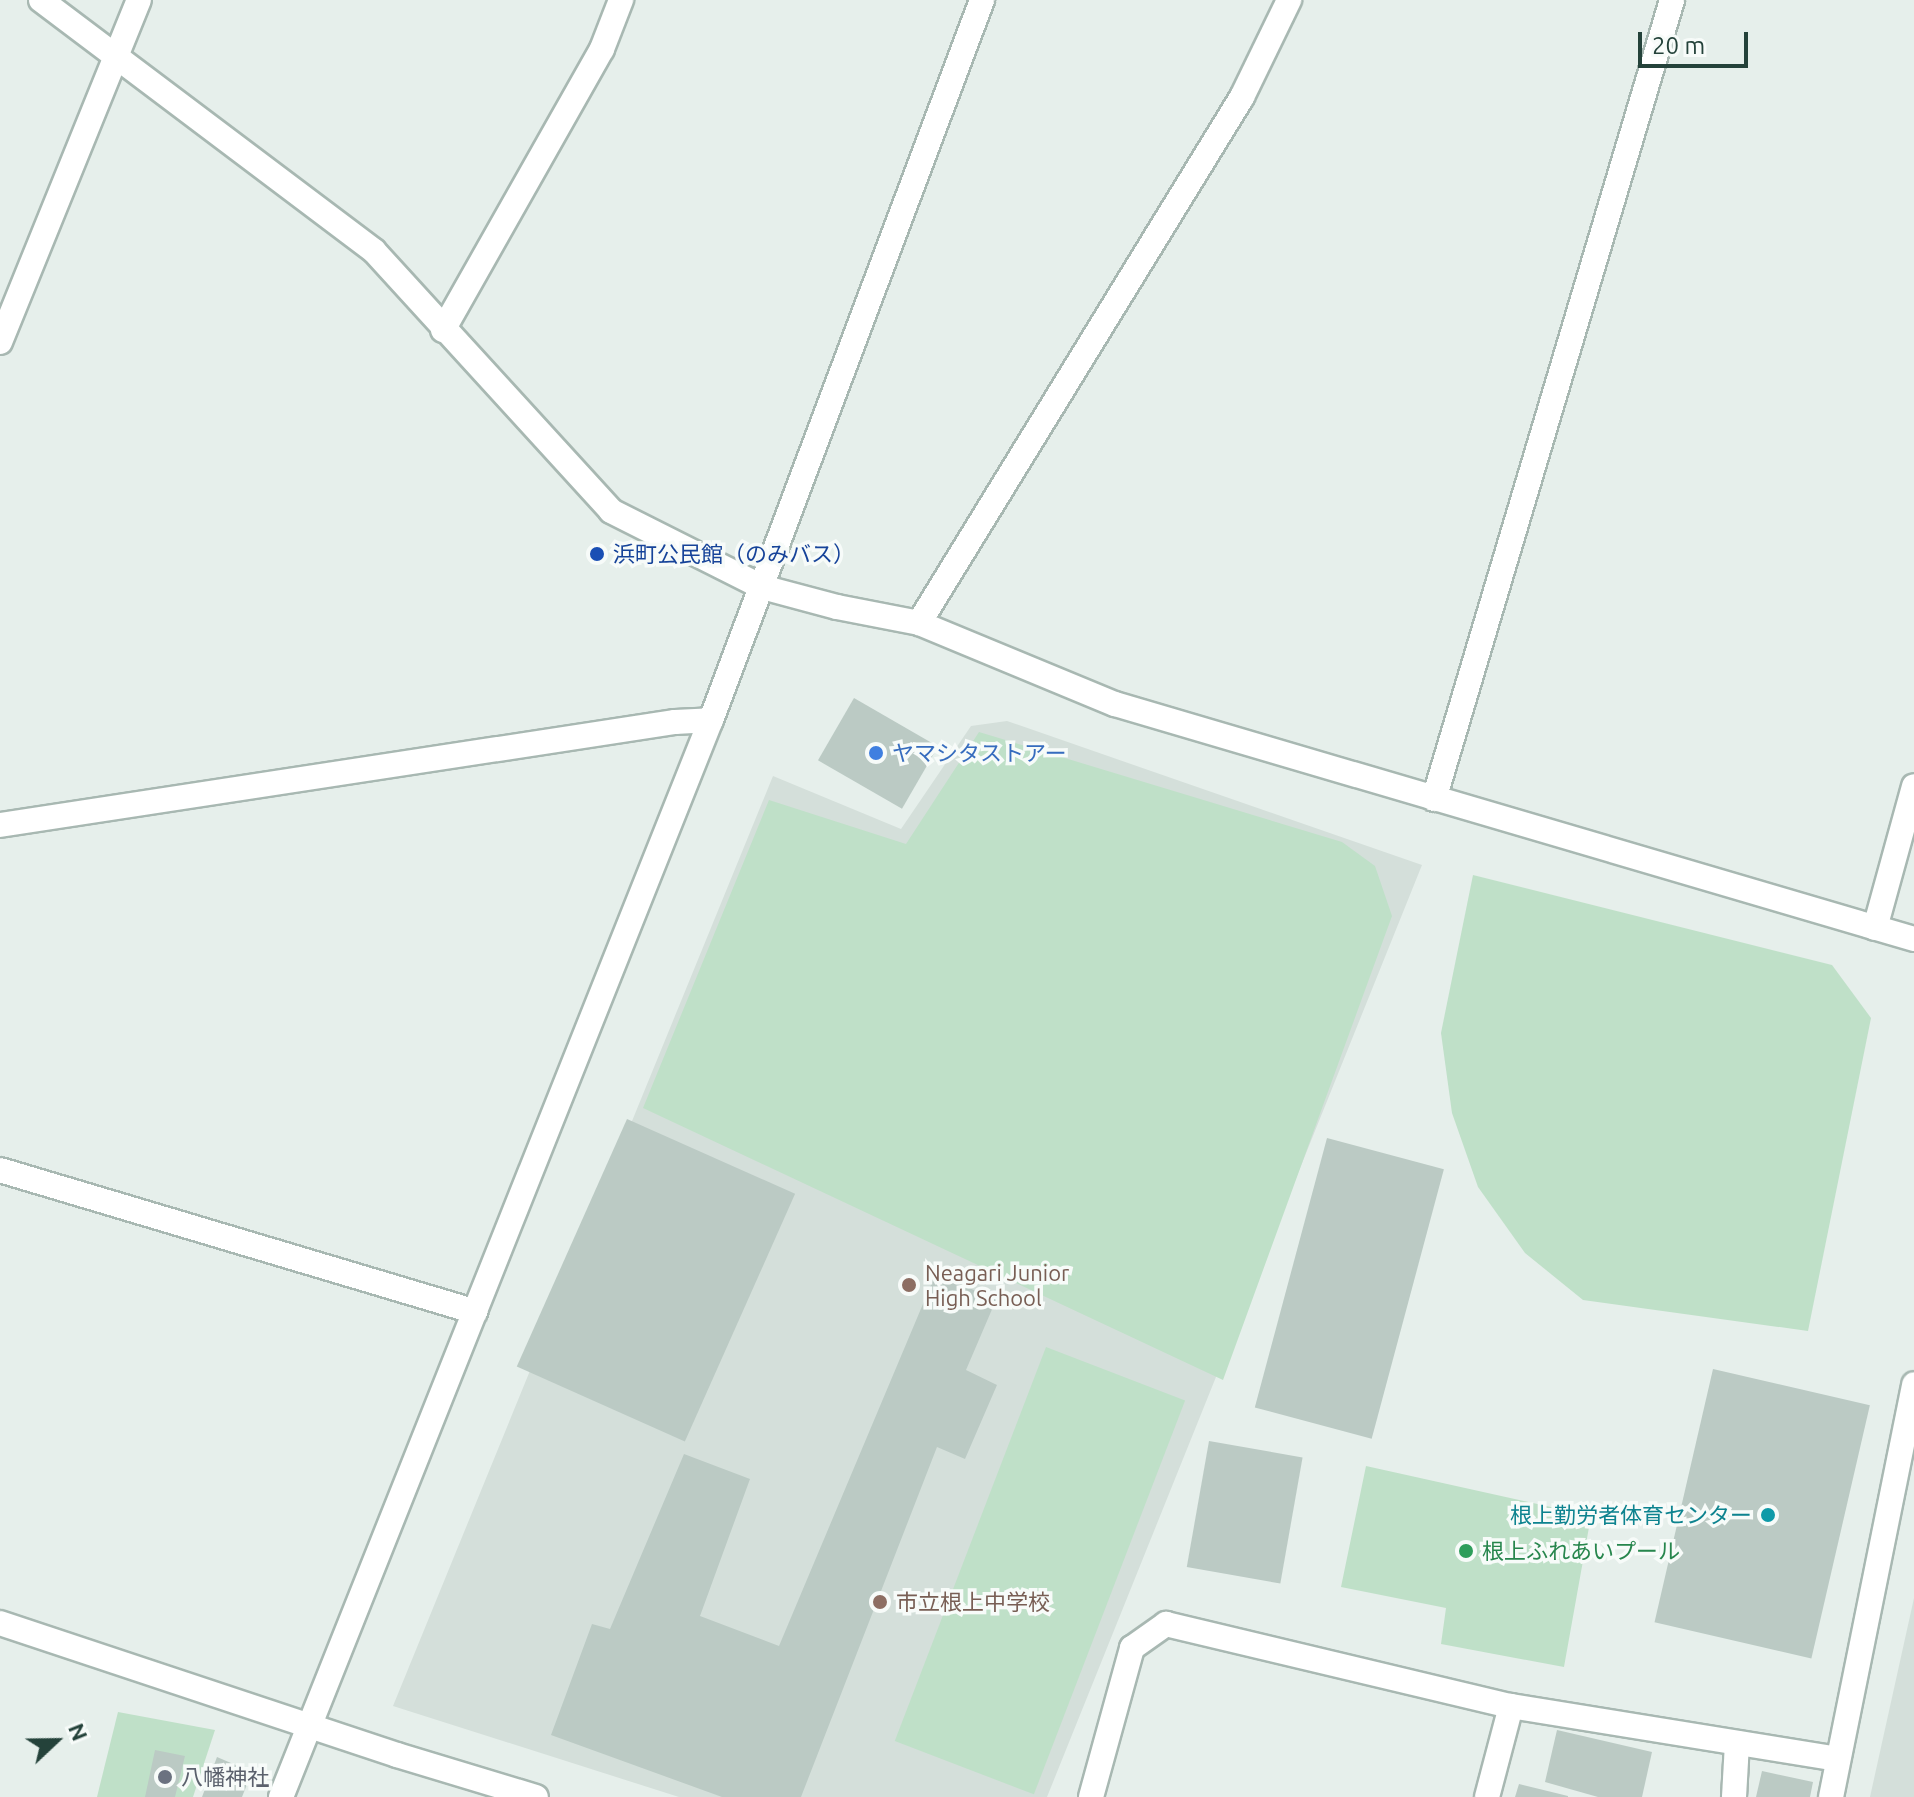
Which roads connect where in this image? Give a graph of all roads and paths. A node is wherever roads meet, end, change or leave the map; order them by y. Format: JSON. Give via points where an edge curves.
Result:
{"nodes":[{"id":1,"x":41,"y":0,"type":"edge"},
{"id":2,"x":139,"y":0,"type":"edge"},
{"id":3,"x":621,"y":0,"type":"edge"},
{"id":4,"x":982,"y":0,"type":"edge"},
{"id":5,"x":1289,"y":0,"type":"edge"},
{"id":6,"x":1672,"y":0,"type":"edge"},
{"id":7,"x":116,"y":59,"type":"junction"},
{"id":8,"x":443,"y":330,"type":"junction"},
{"id":9,"x":2,"y":331,"type":"edge"},
{"id":10,"x":762,"y":587,"type":"junction"},
{"id":11,"x":919,"y":623,"type":"junction"},
{"id":12,"x":711,"y":720,"type":"junction"},
{"id":13,"x":1914,"y":786,"type":"edge"},
{"id":14,"x":1434,"y":799,"type":"junction"},
{"id":15,"x":0,"y":825,"type":"edge"},
{"id":16,"x":1875,"y":928,"type":"junction"},
{"id":17,"x":1914,"y":939,"type":"edge"},
{"id":18,"x":0,"y":1170,"type":"edge"},
{"id":19,"x":475,"y":1312,"type":"junction"},
{"id":20,"x":1914,"y":1384,"type":"edge"},
{"id":21,"x":0,"y":1623,"type":"edge"},
{"id":22,"x":1511,"y":1706,"type":"junction"},
{"id":23,"x":312,"y":1726,"type":"junction"},
{"id":24,"x":1737,"y":1743,"type":"junction"},
{"id":25,"x":1838,"y":1759,"type":"junction"},
{"id":26,"x":281,"y":1797,"type":"edge"},
{"id":27,"x":536,"y":1797,"type":"edge"},
{"id":28,"x":1091,"y":1797,"type":"edge"},
{"id":29,"x":1487,"y":1797,"type":"edge"},
{"id":30,"x":1734,"y":1797,"type":"edge"},
{"id":31,"x":1831,"y":1797,"type":"edge"}],
"edges":[{"from":1,"to":7,"type":"street"},
{"from":2,"to":7,"type":"street"},
{"from":3,"to":8,"type":"street","via":[[602,49]]},
{"from":4,"to":10,"type":"street"},
{"from":5,"to":11,"type":"street","via":[[1242,97]]},
{"from":6,"to":14,"type":"street"},
{"from":7,"to":8,"type":"street","via":[[374,251]]},
{"from":7,"to":9,"type":"street"},
{"from":8,"to":10,"type":"street","via":[[611,511]]},
{"from":10,"to":11,"type":"street"},
{"from":10,"to":12,"type":"street"},
{"from":11,"to":14,"type":"street","via":[[1115,704]]},
{"from":12,"to":15,"type":"street"},
{"from":12,"to":19,"type":"street"},
{"from":13,"to":16,"type":"street"},
{"from":14,"to":16,"type":"street"},
{"from":16,"to":17,"type":"street"},
{"from":18,"to":19,"type":"street"},
{"from":19,"to":23,"type":"street"},
{"from":20,"to":25,"type":"street"},
{"from":21,"to":23,"type":"street"},
{"from":22,"to":24,"type":"street"},
{"from":22,"to":28,"type":"street","via":[[1166,1624],[1132,1648]]},
{"from":22,"to":29,"type":"street"},
{"from":23,"to":26,"type":"street"},
{"from":23,"to":27,"type":"street"},
{"from":24,"to":25,"type":"street"},
{"from":24,"to":30,"type":"street"},
{"from":25,"to":31,"type":"street"}]}
